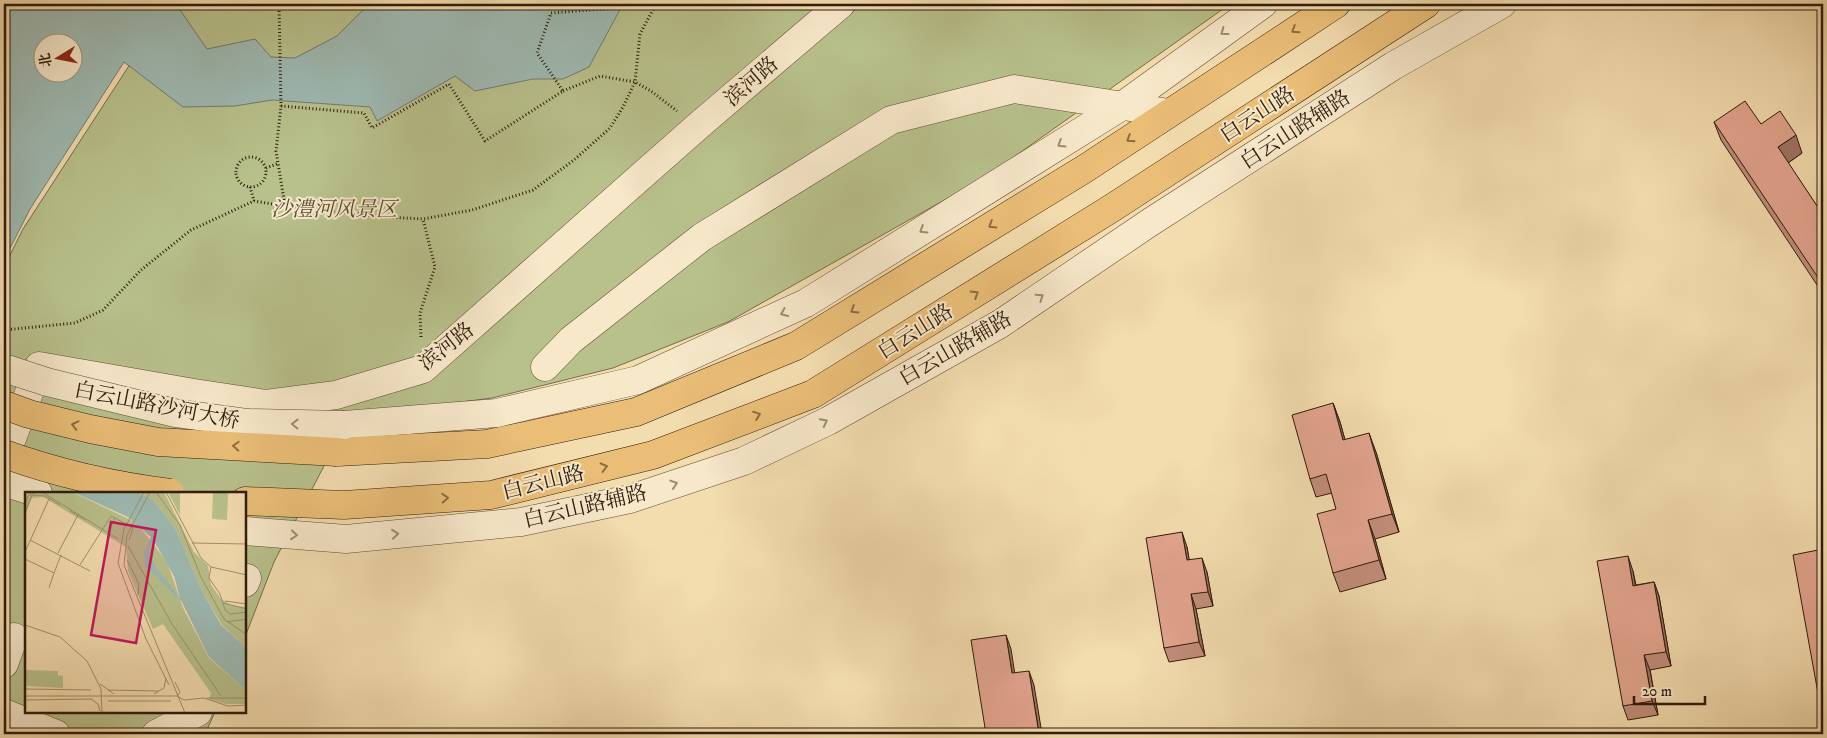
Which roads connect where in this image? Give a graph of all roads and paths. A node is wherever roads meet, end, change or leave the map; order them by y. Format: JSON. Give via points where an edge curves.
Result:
{"nodes":[{"id":1,"x":280,"y":4,"type":"edge"},
{"id":2,"x":656,"y":4,"type":"edge"},
{"id":3,"x":841,"y":4,"type":"edge"},
{"id":4,"x":1263,"y":4,"type":"edge"},
{"id":5,"x":1336,"y":4,"type":"edge"},
{"id":6,"x":1426,"y":4,"type":"edge"},
{"id":7,"x":1502,"y":4,"type":"edge"},
{"id":8,"x":635,"y":82,"type":"junction"},
{"id":9,"x":563,"y":91,"type":"junction"},
{"id":10,"x":281,"y":106,"type":"junction"},
{"id":11,"x":1122,"y":106,"type":"junction"},
{"id":12,"x":1169,"y":113,"type":"junction"},
{"id":13,"x":698,"y":126,"type":"junction"},
{"id":14,"x":279,"y":163,"type":"junction"},
{"id":15,"x":266,"y":168,"type":"junction"},
{"id":16,"x":250,"y":187,"type":"junction"},
{"id":17,"x":254,"y":201,"type":"junction"},
{"id":18,"x":285,"y":206,"type":"junction"},
{"id":19,"x":423,"y":220,"type":"junction"},
{"id":20,"x":4,"y":330,"type":"edge"},
{"id":21,"x":545,"y":367,"type":"dead end"},
{"id":22,"x":4,"y":368,"type":"edge"},
{"id":23,"x":423,"y":368,"type":"junction"},
{"id":24,"x":4,"y":405,"type":"edge"},
{"id":25,"x":4,"y":454,"type":"edge"},
{"id":26,"x":4,"y":460,"type":"edge"},
{"id":27,"x":4,"y":482,"type":"edge"},
{"id":28,"x":35,"y":492,"type":"edge"},
{"id":29,"x":162,"y":492,"type":"edge"},
{"id":30,"x":246,"y":502,"type":"edge"},
{"id":31,"x":246,"y":531,"type":"edge"},
{"id":32,"x":15,"y":637,"type":"edge"},
{"id":33,"x":4,"y":664,"type":"edge"},
{"id":34,"x":4,"y":713,"type":"edge"},
{"id":35,"x":196,"y":713,"type":"edge"},
{"id":36,"x":202,"y":713,"type":"edge"},
{"id":37,"x":56,"y":734,"type":"edge"},
{"id":38,"x":156,"y":734,"type":"edge"},
{"id":39,"x":193,"y":734,"type":"edge"}],
"edges":[{"from":1,"to":10,"type":"path"},
{"from":2,"to":8,"type":"path","via":[[640,34]]},
{"from":2,"to":9,"type":"path","via":[[551,13],[537,53]]},
{"from":3,"to":13,"type":"street","name":"滨河路"},
{"from":4,"to":11,"type":"street","one_way":true},
{"from":5,"to":12,"type":"highway","one_way":true},
{"from":30,"to":6,"type":"highway","name":"白云山路","one_way":true,"via":[[344,505],[491,495],[653,455],[813,394],[1112,208]]},
{"from":31,"to":7,"type":"street","name":"白云山路辅路","one_way":true,"via":[[346,539],[521,522],[630,499],[744,461],[828,421],[1000,324],[1149,223],[1384,72]]},
{"from":8,"to":9,"type":"path","via":[[600,76]]},
{"from":8,"to":13,"type":"path"},
{"from":8,"to":19,"type":"path","via":[[610,128],[533,190],[472,210]]},
{"from":9,"to":10,"type":"path","via":[[485,141],[450,84],[372,128],[364,113]]},
{"from":10,"to":14,"type":"path","via":[[276,151]]},
{"from":11,"to":12,"type":"street"},
{"from":11,"to":21,"type":"street","via":[[1014,89],[891,120],[702,237],[571,340]]},
{"from":11,"to":22,"type":"street","name":"白云山路沙河大桥","one_way":true,"bridge":true,"via":[[806,303],[638,380],[498,413],[344,425],[248,423],[175,413],[47,382]]},
{"from":12,"to":24,"type":"highway","name":"白云山路沙河大桥","one_way":true,"bridge":true,"via":[[1086,168],[796,346],[636,412],[487,444],[337,452],[158,442],[90,429]]},
{"from":13,"to":23,"type":"street","name":"滨河路"},
{"from":14,"to":15,"type":"path"},
{"from":14,"to":18,"type":"path"},
{"from":15,"to":16,"type":"path","via":[[262,182]]},
{"from":15,"to":16,"type":"path","via":[[252,156],[238,163],[237,178]]},
{"from":16,"to":17,"type":"path"},
{"from":17,"to":18,"type":"path"},
{"from":17,"to":20,"type":"path","via":[[191,230],[141,270],[103,310],[75,323]]},
{"from":18,"to":19,"type":"path"},
{"from":19,"to":23,"type":"path","via":[[435,267],[420,313]]},
{"from":23,"to":26,"type":"street","name":"滨河路","via":[[336,394],[266,404],[40,366]]},
{"from":25,"to":29,"type":"highway","bridge":true,"via":[[48,469]]},
{"from":27,"to":28,"type":"street"},
{"from":32,"to":33,"type":"street"},
{"from":34,"to":37,"type":"street"},
{"from":35,"to":38,"type":"street"},
{"from":36,"to":39,"type":"street"}]}
